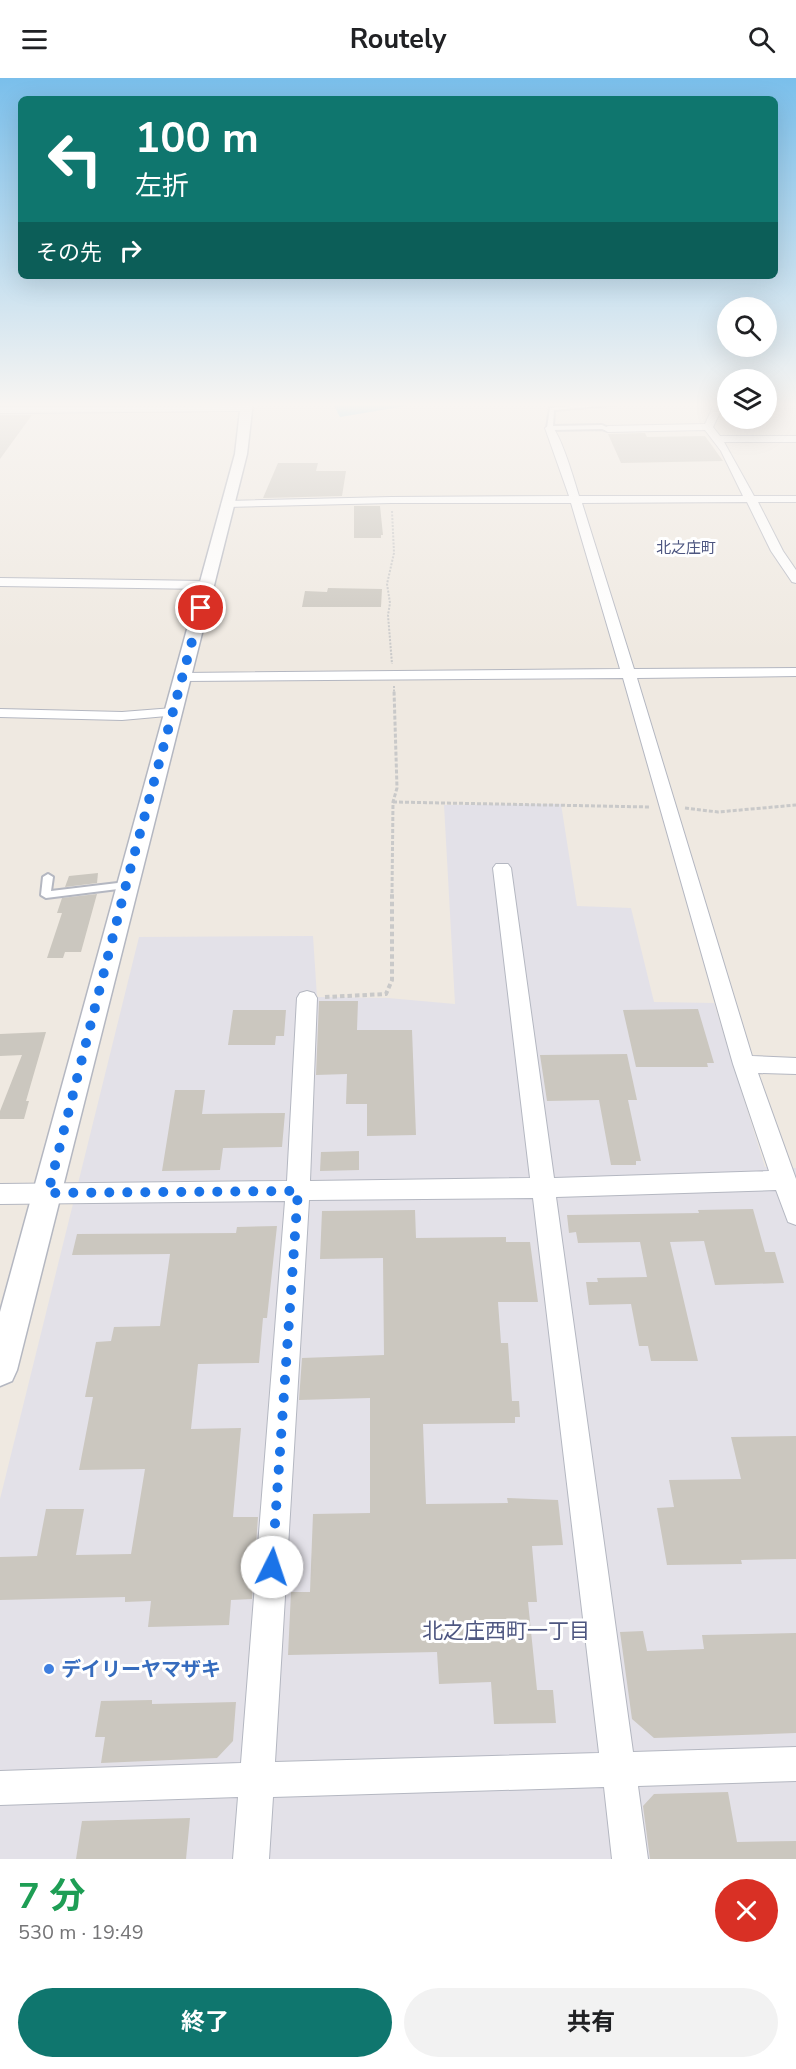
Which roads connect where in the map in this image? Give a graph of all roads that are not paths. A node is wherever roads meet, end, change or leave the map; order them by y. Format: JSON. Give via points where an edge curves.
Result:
{"nodes":[{"id":1,"x":232,"y":485,"type":"edge"},
{"id":2,"x":571,"y":485,"type":"edge"},
{"id":3,"x":742,"y":485,"type":"edge"},
{"id":4,"x":575,"y":498,"type":"junction"},
{"id":5,"x":749,"y":499,"type":"junction"},
{"id":6,"x":796,"y":499,"type":"edge"},
{"id":7,"x":227,"y":504,"type":"junction"},
{"id":8,"x":796,"y":579,"type":"edge"},
{"id":9,"x":0,"y":582,"type":"edge"},
{"id":10,"x":207,"y":585,"type":"junction"},
{"id":11,"x":796,"y":672,"type":"edge"},
{"id":12,"x":630,"y":674,"type":"junction"},
{"id":13,"x":183,"y":677,"type":"junction"},
{"id":14,"x":173,"y":712,"type":"junction"},
{"id":15,"x":0,"y":713,"type":"edge"},
{"id":16,"x":502,"y":867,"type":"dead end"},
{"id":17,"x":48,"y":877,"type":"dead end"},
{"id":18,"x":126,"y":885,"type":"junction"},
{"id":19,"x":307,"y":998,"type":"road end"},
{"id":20,"x":744,"y":1064,"type":"junction"},
{"id":21,"x":796,"y":1066,"type":"edge"},
{"id":22,"x":784,"y":1180,"type":"junction"},
{"id":23,"x":544,"y":1188,"type":"junction"},
{"id":24,"x":298,"y":1191,"type":"junction"},
{"id":25,"x":48,"y":1193,"type":"junction"},
{"id":26,"x":0,"y":1194,"type":"edge"},
{"id":27,"x":796,"y":1215,"type":"edge"},
{"id":28,"x":0,"y":1370,"type":"edge"},
{"id":29,"x":796,"y":1764,"type":"edge"},
{"id":30,"x":619,"y":1771,"type":"junction"},
{"id":31,"x":257,"y":1778,"type":"junction"},
{"id":32,"x":0,"y":1788,"type":"edge"},
{"id":33,"x":251,"y":1859,"type":"edge"},
{"id":34,"x":630,"y":1859,"type":"edge"}],
"edges":[{"from":1,"to":7,"type":"street"},
{"from":2,"to":4,"type":"street"},
{"from":3,"to":5,"type":"street"},
{"from":4,"to":5,"type":"street"},
{"from":4,"to":7,"type":"street"},
{"from":4,"to":12,"type":"street"},
{"from":5,"to":6,"type":"street"},
{"from":5,"to":8,"type":"street"},
{"from":7,"to":10,"type":"street"},
{"from":9,"to":10,"type":"street"},
{"from":10,"to":13,"type":"street"},
{"from":11,"to":12,"type":"street"},
{"from":12,"to":13,"type":"street"},
{"from":12,"to":20,"type":"street"},
{"from":13,"to":14,"type":"street"},
{"from":14,"to":15,"type":"street","via":[[123,716]]},
{"from":14,"to":18,"type":"street"},
{"from":16,"to":23,"type":"street"},
{"from":17,"to":18,"type":"lane","via":[[46,895]]},
{"from":18,"to":25,"type":"street"},
{"from":19,"to":24,"type":"street"},
{"from":20,"to":21,"type":"street"},
{"from":20,"to":22,"type":"street"},
{"from":22,"to":23,"type":"street"},
{"from":22,"to":27,"type":"street"},
{"from":23,"to":24,"type":"street"},
{"from":23,"to":30,"type":"street"},
{"from":24,"to":25,"type":"street"},
{"from":24,"to":31,"type":"street"},
{"from":25,"to":26,"type":"street"},
{"from":25,"to":28,"type":"street"},
{"from":29,"to":30,"type":"street"},
{"from":30,"to":31,"type":"street"},
{"from":30,"to":34,"type":"street"},
{"from":31,"to":32,"type":"street"},
{"from":31,"to":33,"type":"street"}]}
